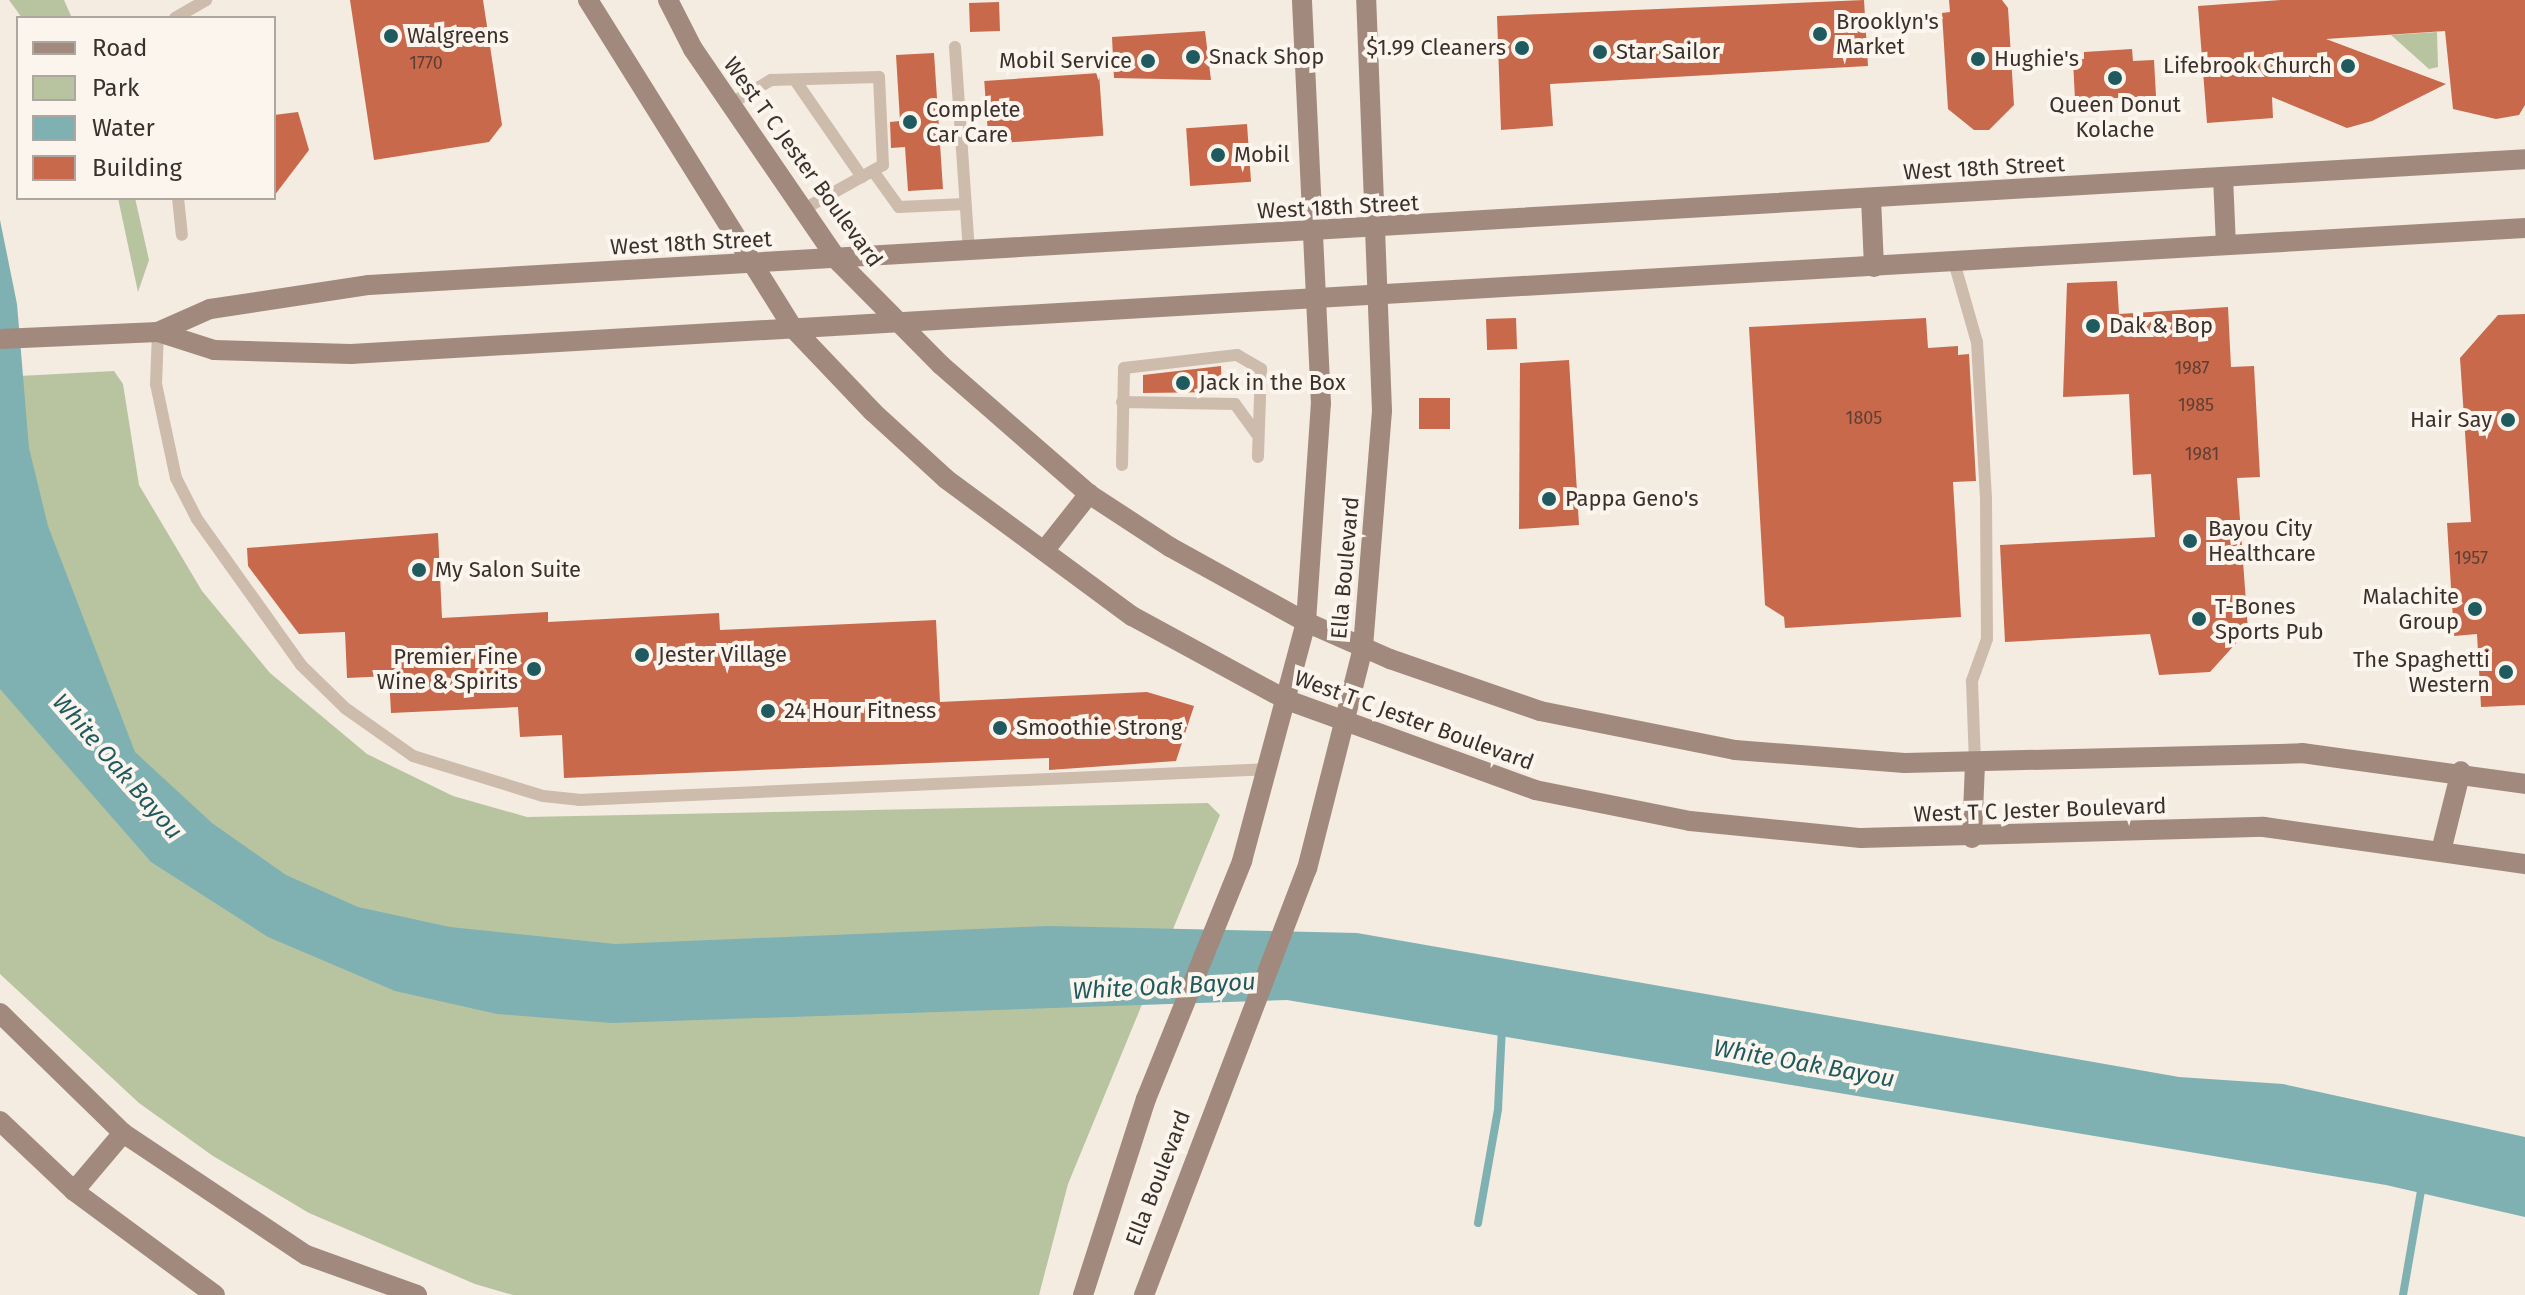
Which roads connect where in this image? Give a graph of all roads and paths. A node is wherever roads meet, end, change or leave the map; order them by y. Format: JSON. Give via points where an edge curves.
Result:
{"nodes":[{"id":1,"x":206,"y":0,"type":"edge"},
{"id":2,"x":588,"y":0,"type":"edge"},
{"id":3,"x":668,"y":0,"type":"edge"},
{"id":4,"x":1302,"y":0,"type":"edge"},
{"id":5,"x":1366,"y":0,"type":"edge"},
{"id":6,"x":178,"y":16,"type":"edge"},
{"id":7,"x":955,"y":47,"type":"dead end"},
{"id":8,"x":795,"y":80,"type":"junction"},
{"id":9,"x":730,"y":104,"type":"junction"},
{"id":10,"x":2525,"y":159,"type":"edge"},
{"id":11,"x":868,"y":174,"type":"junction"},
{"id":12,"x":2223,"y":177,"type":"junction"},
{"id":13,"x":1871,"y":198,"type":"junction"},
{"id":14,"x":178,"y":200,"type":"edge"},
{"id":15,"x":965,"y":204,"type":"junction"},
{"id":16,"x":802,"y":210,"type":"junction"},
{"id":17,"x":2525,"y":228,"type":"edge"},
{"id":18,"x":1379,"y":230,"type":"junction"},
{"id":19,"x":1313,"y":233,"type":"junction"},
{"id":20,"x":182,"y":235,"type":"dead end"},
{"id":21,"x":2226,"y":245,"type":"junction"},
{"id":22,"x":969,"y":254,"type":"junction"},
{"id":23,"x":839,"y":262,"type":"junction"},
{"id":24,"x":1954,"y":262,"type":"junction"},
{"id":25,"x":750,"y":263,"type":"junction"},
{"id":26,"x":1874,"y":267,"type":"junction"},
{"id":27,"x":1380,"y":294,"type":"junction"},
{"id":28,"x":1316,"y":296,"type":"junction"},
{"id":29,"x":897,"y":324,"type":"junction"},
{"id":30,"x":793,"y":328,"type":"junction"},
{"id":31,"x":158,"y":332,"type":"junction"},
{"id":32,"x":0,"y":339,"type":"edge"},
{"id":33,"x":1122,"y":402,"type":"junction"},
{"id":34,"x":1257,"y":434,"type":"junction"},
{"id":35,"x":1258,"y":457,"type":"dead end"},
{"id":36,"x":1122,"y":465,"type":"dead end"},
{"id":37,"x":1089,"y":494,"type":"junction"},
{"id":38,"x":1044,"y":551,"type":"junction"},
{"id":39,"x":1306,"y":622,"type":"junction"},
{"id":40,"x":1363,"y":647,"type":"junction"},
{"id":41,"x":1287,"y":700,"type":"junction"},
{"id":42,"x":1347,"y":724,"type":"junction"},
{"id":43,"x":1975,"y":762,"type":"junction"},
{"id":44,"x":1270,"y":769,"type":"junction"},
{"id":45,"x":2461,"y":771,"type":"junction"},
{"id":46,"x":2525,"y":784,"type":"edge"},
{"id":47,"x":1972,"y":838,"type":"junction"},
{"id":48,"x":2442,"y":847,"type":"junction"},
{"id":49,"x":2525,"y":864,"type":"edge"},
{"id":50,"x":0,"y":1013,"type":"edge"},
{"id":51,"x":0,"y":1121,"type":"edge"},
{"id":52,"x":123,"y":1133,"type":"junction"},
{"id":53,"x":74,"y":1191,"type":"junction"},
{"id":54,"x":215,"y":1295,"type":"edge"},
{"id":55,"x":417,"y":1295,"type":"edge"},
{"id":56,"x":1083,"y":1295,"type":"edge"},
{"id":57,"x":1144,"y":1295,"type":"edge"}],
"edges":[{"from":1,"to":6,"type":"lane"},
{"from":2,"to":25,"type":"main road","name":"West T C Jester Boulevard"},
{"from":3,"to":9,"type":"main road","name":"West T C Jester Boulevard"},
{"from":4,"to":19,"type":"main road","name":"Ella Boulevard"},
{"from":5,"to":18,"type":"main road","name":"Ella Boulevard"},
{"from":7,"to":15,"type":"lane"},
{"from":8,"to":9,"type":"lane","via":[[771,80]]},
{"from":8,"to":11,"type":"lane"},
{"from":8,"to":11,"type":"lane","via":[[879,77],[883,165]]},
{"from":9,"to":16,"type":"main road","name":"West T C Jester Boulevard"},
{"from":10,"to":12,"type":"main road","name":"West 18th Street"},
{"from":11,"to":15,"type":"lane","via":[[899,207]]},
{"from":11,"to":16,"type":"lane"},
{"from":12,"to":13,"type":"main road","name":"West 18th Street"},
{"from":12,"to":21,"type":"main road"},
{"from":13,"to":18,"type":"main road","name":"West 18th Street"},
{"from":13,"to":26,"type":"main road"},
{"from":14,"to":20,"type":"lane"},
{"from":15,"to":22,"type":"lane"},
{"from":16,"to":23,"type":"main road","name":"West T C Jester Boulevard"},
{"from":17,"to":21,"type":"main road","name":"West 18th Street"},
{"from":18,"to":19,"type":"main road","name":"West 18th Street"},
{"from":18,"to":27,"type":"main road","name":"Ella Boulevard"},
{"from":19,"to":22,"type":"main road","name":"West 18th Street"},
{"from":19,"to":28,"type":"main road","name":"Ella Boulevard"},
{"from":21,"to":24,"type":"main road","name":"West 18th Street"},
{"from":22,"to":23,"type":"main road","name":"West 18th Street"},
{"from":23,"to":25,"type":"main road","name":"West 18th Street"},
{"from":23,"to":29,"type":"main road","name":"West T C Jester Boulevard"},
{"from":24,"to":26,"type":"main road","name":"West 18th Street"},
{"from":24,"to":43,"type":"lane","via":[[1977,342],[1986,498],[1987,639],[1972,681]]},
{"from":25,"to":30,"type":"main road","name":"West T C Jester Boulevard"},
{"from":25,"to":31,"type":"main road","name":"West 18th Street","via":[[369,285],[210,309]]},
{"from":26,"to":27,"type":"main road","name":"West 18th Street"},
{"from":27,"to":28,"type":"main road","name":"West 18th Street"},
{"from":27,"to":40,"type":"main road","name":"Ella Boulevard","via":[[1382,411]]},
{"from":28,"to":29,"type":"main road","name":"West 18th Street"},
{"from":28,"to":39,"type":"main road","name":"Ella Boulevard","via":[[1319,499]]},
{"from":29,"to":30,"type":"main road","name":"West 18th Street"},
{"from":29,"to":37,"type":"main road","name":"West T C Jester Boulevard"},
{"from":30,"to":31,"type":"main road","name":"West 18th Street","via":[[351,354],[214,350]]},
{"from":30,"to":38,"type":"main road","name":"West T C Jester Boulevard","via":[[946,479]]},
{"from":31,"to":32,"type":"main road","name":"West 18th Street"},
{"from":31,"to":44,"type":"lane","via":[[156,384],[176,478],[197,519],[301,665],[413,756],[543,796],[579,800]]},
{"from":33,"to":34,"type":"lane","via":[[1235,404]]},
{"from":33,"to":34,"type":"lane","via":[[1124,368],[1133,361],[1246,356],[1261,369]]},
{"from":33,"to":36,"type":"lane"},
{"from":34,"to":35,"type":"lane"},
{"from":37,"to":38,"type":"main road"},
{"from":37,"to":39,"type":"main road","name":"West T C Jester Boulevard"},
{"from":38,"to":41,"type":"main road","name":"West T C Jester Boulevard","via":[[1132,616]]},
{"from":39,"to":40,"type":"main road","name":"West T C Jester Boulevard"},
{"from":39,"to":41,"type":"main road","name":"Ella Boulevard"},
{"from":40,"to":42,"type":"main road","name":"Ella Boulevard"},
{"from":40,"to":43,"type":"main road","name":"West T C Jester Boulevard","via":[[1540,711],[1673,741],[1831,760]]},
{"from":41,"to":42,"type":"main road","name":"West T C Jester Boulevard"},
{"from":41,"to":44,"type":"main road","name":"Ella Boulevard"},
{"from":42,"to":47,"type":"main road","name":"West T C Jester Boulevard","via":[[1535,790],[1690,821],[1861,838]]},
{"from":42,"to":57,"type":"main road","name":"Ella Boulevard","via":[[1307,869]]},
{"from":43,"to":45,"type":"main road","name":"West T C Jester Boulevard","via":[[2302,753]]},
{"from":43,"to":47,"type":"main road"},
{"from":44,"to":56,"type":"main road","name":"Ella Boulevard","via":[[1242,861],[1146,1099]]},
{"from":45,"to":46,"type":"main road","name":"West T C Jester Boulevard"},
{"from":45,"to":48,"type":"main road"},
{"from":47,"to":48,"type":"main road","name":"West T C Jester Boulevard","via":[[2264,827]]},
{"from":48,"to":49,"type":"main road","name":"West T C Jester Boulevard"},
{"from":50,"to":52,"type":"main road"},
{"from":51,"to":53,"type":"main road"},
{"from":52,"to":53,"type":"main road"},
{"from":52,"to":55,"type":"main road","via":[[306,1255]]},
{"from":53,"to":54,"type":"main road"}]}
